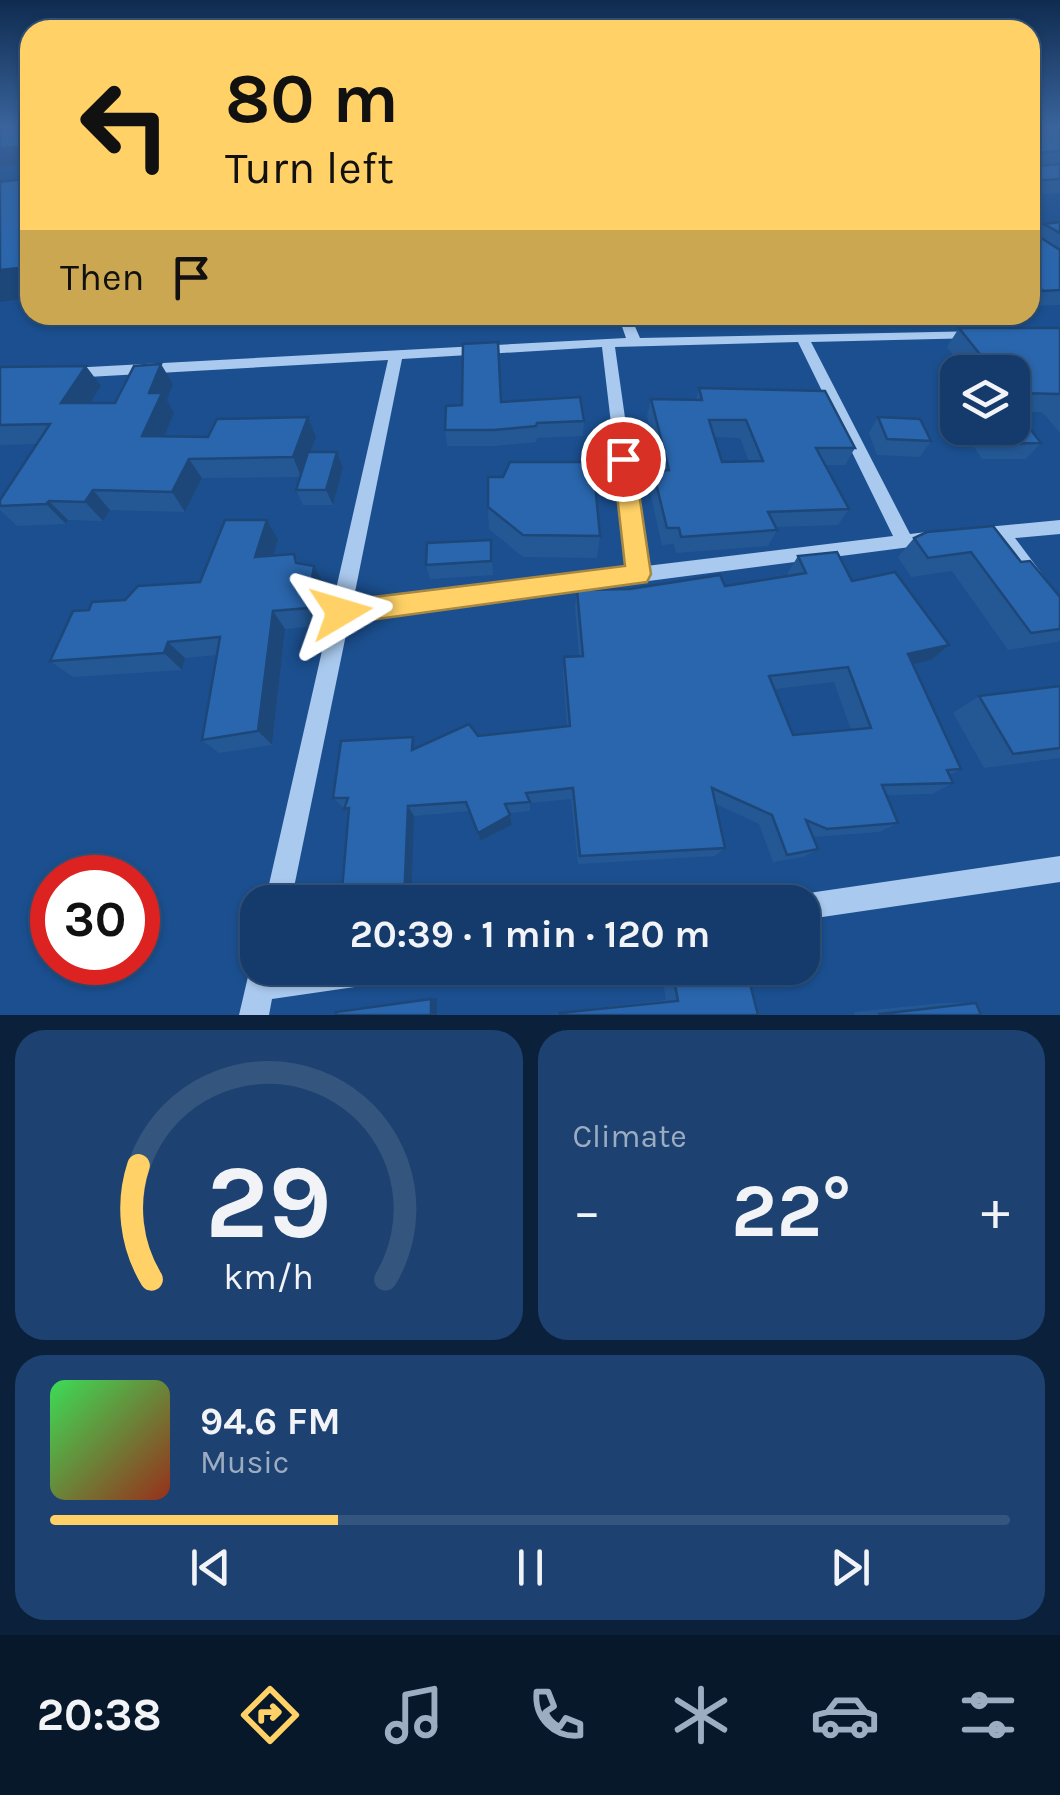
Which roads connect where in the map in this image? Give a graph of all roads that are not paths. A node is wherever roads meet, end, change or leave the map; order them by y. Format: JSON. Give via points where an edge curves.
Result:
{"nodes":[{"id":1,"x":628,"y":325,"type":"edge"},
{"id":2,"x":1000,"y":333,"type":"edge"},
{"id":3,"x":802,"y":337,"type":"junction"},
{"id":4,"x":634,"y":342,"type":"junction"},
{"id":5,"x":608,"y":344,"type":"junction"},
{"id":6,"x":396,"y":356,"type":"junction"},
{"id":7,"x":60,"y":373,"type":"edge"},
{"id":8,"x":1060,"y":527,"type":"edge"},
{"id":9,"x":1000,"y":533,"type":"junction"},
{"id":10,"x":905,"y":540,"type":"junction"},
{"id":11,"x":638,"y":574,"type":"junction"},
{"id":12,"x":341,"y":612,"type":"junction"},
{"id":13,"x":1060,"y":614,"type":"edge"},
{"id":14,"x":1060,"y":870,"type":"edge"},
{"id":15,"x":282,"y":885,"type":"edge"},
{"id":16,"x":820,"y":904,"type":"edge"},
{"id":17,"x":289,"y":985,"type":"edge"},
{"id":18,"x":260,"y":990,"type":"edge"}],
"edges":[{"from":1,"to":4,"type":"street"},
{"from":2,"to":3,"type":"street"},
{"from":3,"to":4,"type":"street"},
{"from":3,"to":10,"type":"street"},
{"from":4,"to":5,"type":"street"},
{"from":5,"to":6,"type":"street"},
{"from":5,"to":11,"type":"street"},
{"from":6,"to":7,"type":"street"},
{"from":6,"to":12,"type":"street"},
{"from":8,"to":9,"type":"street"},
{"from":9,"to":10,"type":"street"},
{"from":9,"to":13,"type":"street"},
{"from":10,"to":11,"type":"street"},
{"from":11,"to":12,"type":"street"},
{"from":12,"to":15,"type":"street"},
{"from":14,"to":16,"type":"street"},
{"from":17,"to":18,"type":"street"}]}
